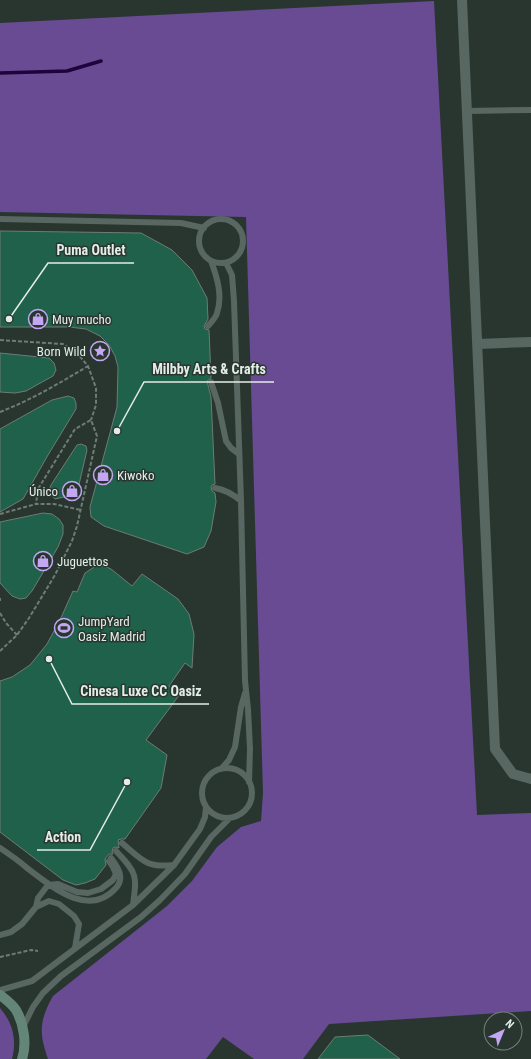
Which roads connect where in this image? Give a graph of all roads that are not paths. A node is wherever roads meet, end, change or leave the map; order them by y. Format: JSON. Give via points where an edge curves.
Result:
{"nodes":[{"id":1,"x":462,"y":0,"type":"edge"},
{"id":2,"x":531,"y":110,"type":"edge"},
{"id":3,"x":467,"y":111,"type":"junction"},
{"id":4,"x":0,"y":219,"type":"edge"},
{"id":5,"x":204,"y":228,"type":"junction"},
{"id":6,"x":211,"y":261,"type":"junction"},
{"id":7,"x":226,"y":263,"type":"junction"},
{"id":8,"x":208,"y":326,"type":"dead end"},
{"id":9,"x":531,"y":342,"type":"edge"},
{"id":10,"x":478,"y":344,"type":"junction"},
{"id":11,"x":211,"y":382,"type":"dead end"},
{"id":12,"x":239,"y":454,"type":"junction"},
{"id":13,"x":215,"y":488,"type":"dead end"},
{"id":14,"x":241,"y":501,"type":"junction"},
{"id":15,"x":245,"y":691,"type":"junction"},
{"id":16,"x":222,"y":768,"type":"junction"},
{"id":17,"x":531,"y":779,"type":"edge"},
{"id":18,"x":249,"y":782,"type":"junction"},
{"id":19,"x":206,"y":807,"type":"junction"},
{"id":20,"x":230,"y":818,"type":"junction"},
{"id":21,"x":122,"y":843,"type":"dead end"},
{"id":22,"x":0,"y":848,"type":"edge"},
{"id":23,"x":116,"y":852,"type":"dead end"},
{"id":24,"x":110,"y":860,"type":"dead end"},
{"id":25,"x":174,"y":865,"type":"junction"},
{"id":26,"x":48,"y":885,"type":"junction"},
{"id":27,"x":133,"y":905,"type":"junction"},
{"id":28,"x":36,"y":907,"type":"junction"},
{"id":29,"x":0,"y":935,"type":"edge"},
{"id":30,"x":76,"y":948,"type":"junction"},
{"id":31,"x":0,"y":990,"type":"edge"},
{"id":32,"x":0,"y":995,"type":"edge"},
{"id":33,"x":22,"y":1028,"type":"junction"},
{"id":34,"x":24,"y":1057,"type":"edge"}],
"edges":[{"from":1,"to":3,"type":"street"},
{"from":2,"to":3,"type":"lane"},
{"from":3,"to":10,"type":"street"},
{"from":4,"to":5,"type":"lane","via":[[181,223]]},
{"from":5,"to":6,"type":"lane","via":[[199,242],[201,250]]},
{"from":5,"to":7,"type":"lane","via":[[208,223],[222,219],[235,224],[239,229],[243,243],[241,250],[238,256]]},
{"from":6,"to":7,"type":"lane"},
{"from":6,"to":8,"type":"lane","via":[[220,297],[217,314]]},
{"from":7,"to":12,"type":"lane","via":[[232,275],[234,301]]},
{"from":9,"to":10,"type":"street"},
{"from":10,"to":17,"type":"street","via":[[495,749],[513,774]]},
{"from":11,"to":12,"type":"lane","via":[[226,441]]},
{"from":12,"to":14,"type":"lane"},
{"from":13,"to":14,"type":"lane","via":[[232,494]]},
{"from":14,"to":15,"type":"lane"},
{"from":15,"to":16,"type":"lane","via":[[236,747]]},
{"from":15,"to":18,"type":"lane","via":[[250,749]]},
{"from":16,"to":18,"type":"lane","via":[[238,770]]},
{"from":16,"to":19,"type":"lane","via":[[210,775],[203,787],[203,801]]},
{"from":18,"to":20,"type":"lane","via":[[252,797],[249,805],[241,813]]},
{"from":19,"to":20,"type":"lane","via":[[221,817]]},
{"from":19,"to":25,"type":"lane","via":[[200,829]]},
{"from":20,"to":33,"type":"lane","via":[[211,837],[185,874],[160,900],[61,976],[43,993]]},
{"from":21,"to":25,"type":"lane","via":[[149,864],[161,867]]},
{"from":22,"to":26,"type":"lane"},
{"from":23,"to":27,"type":"lane","via":[[130,866],[135,877]]},
{"from":24,"to":26,"type":"lane","via":[[116,874],[113,880],[101,889],[88,893],[77,892],[58,884]]},
{"from":25,"to":27,"type":"lane"},
{"from":26,"to":28,"type":"lane","via":[[38,898]]},
{"from":27,"to":30,"type":"lane"},
{"from":28,"to":29,"type":"lane","via":[[22,924],[11,932]]},
{"from":28,"to":30,"type":"lane","via":[[48,901],[59,904],[74,916],[79,924]]},
{"from":30,"to":31,"type":"lane","via":[[32,981]]},
{"from":32,"to":33,"type":"street","via":[[16,1010]]},
{"from":33,"to":34,"type":"street"}]}
